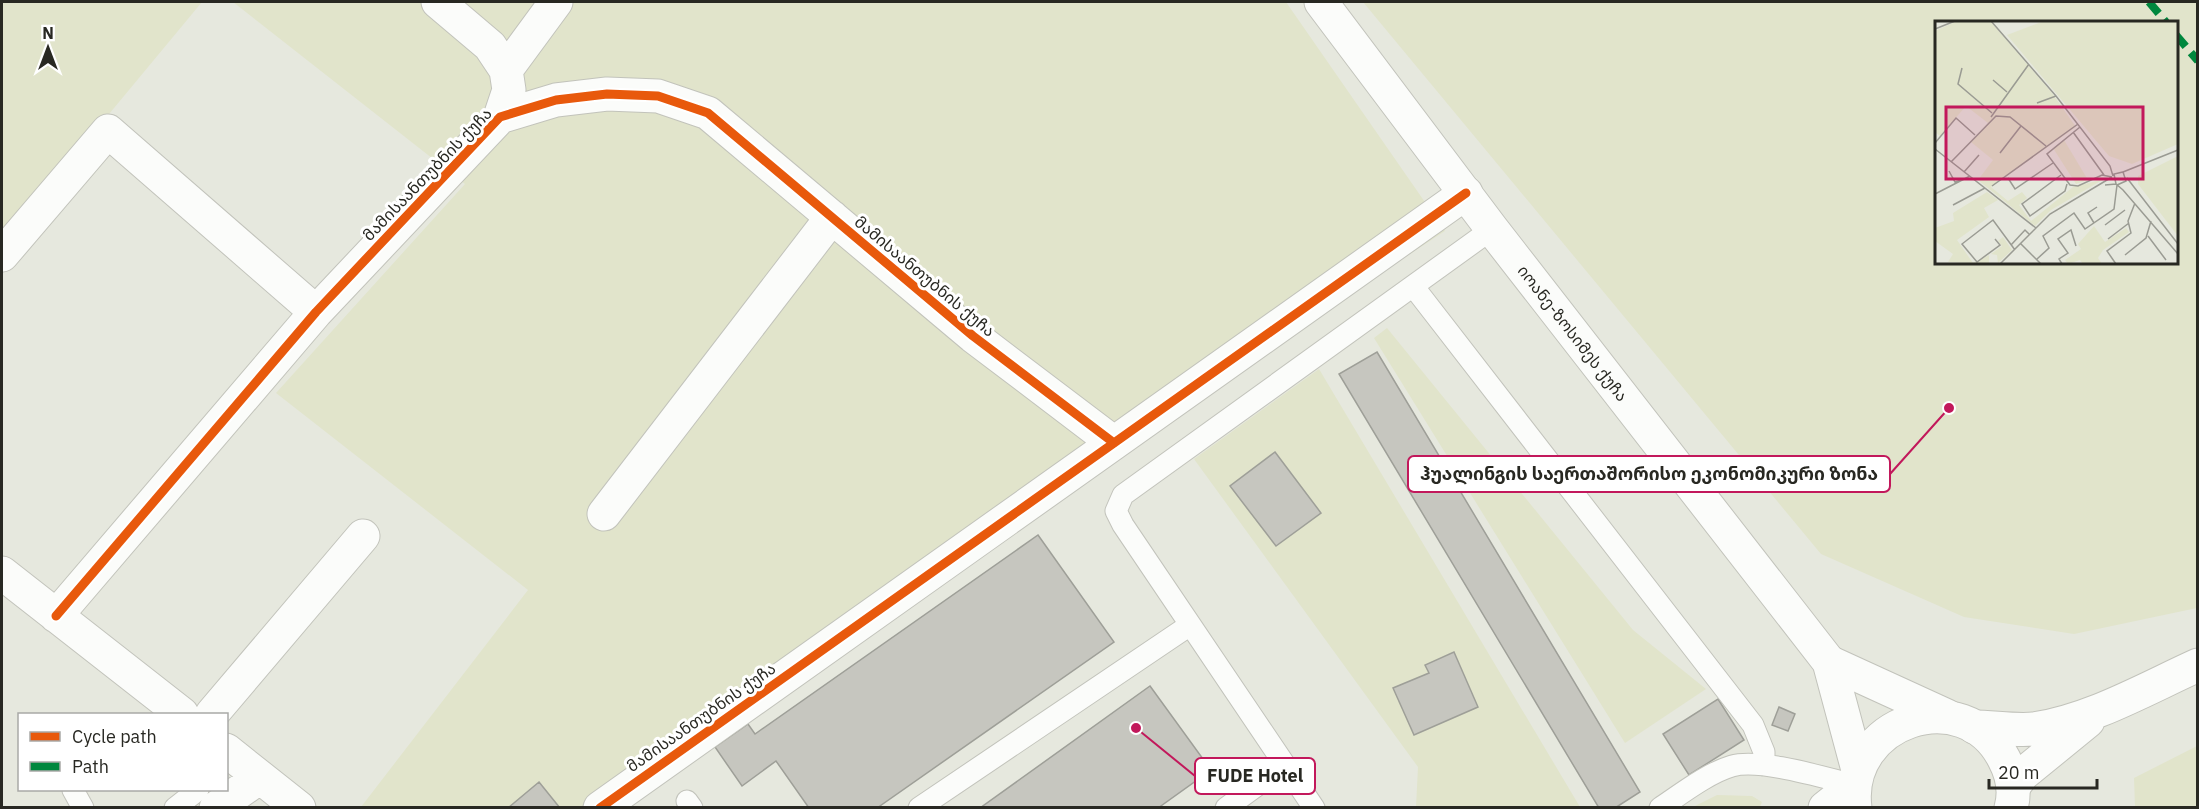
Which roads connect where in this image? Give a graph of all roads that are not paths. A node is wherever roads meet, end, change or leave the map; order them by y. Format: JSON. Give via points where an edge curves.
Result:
{"nodes":[{"id":1,"x":438,"y":2,"type":"edge"},
{"id":2,"x":556,"y":2,"type":"edge"},
{"id":3,"x":1321,"y":2,"type":"edge"},
{"id":4,"x":506,"y":70,"type":"junction"},
{"id":5,"x":500,"y":117,"type":"junction"},
{"id":6,"x":1466,"y":193,"type":"junction"},
{"id":7,"x":832,"y":217,"type":"junction"},
{"id":8,"x":1492,"y":229,"type":"junction"},
{"id":9,"x":2,"y":255,"type":"edge"},
{"id":10,"x":1413,"y":286,"type":"junction"},
{"id":11,"x":316,"y":312,"type":"junction"},
{"id":12,"x":1114,"y":443,"type":"junction"},
{"id":13,"x":604,"y":514,"type":"dead end"},
{"id":14,"x":363,"y":536,"type":"dead end"},
{"id":15,"x":2,"y":573,"type":"edge"},
{"id":16,"x":56,"y":616,"type":"junction"},
{"id":17,"x":1190,"y":625,"type":"junction"},
{"id":18,"x":1829,"y":662,"type":"junction"},
{"id":19,"x":2198,"y":665,"type":"edge"},
{"id":20,"x":2114,"y":704,"type":"junction"},
{"id":21,"x":181,"y":713,"type":"edge"},
{"id":22,"x":213,"y":713,"type":"edge"},
{"id":23,"x":1962,"y":722,"type":"junction"},
{"id":24,"x":238,"y":763,"type":"edge"},
{"id":25,"x":1285,"y":765,"type":"junction"},
{"id":26,"x":1764,"y":765,"type":"junction"},
{"id":27,"x":228,"y":783,"type":"edge"},
{"id":28,"x":1856,"y":787,"type":"edge"},
{"id":29,"x":74,"y":791,"type":"edge"},
{"id":30,"x":195,"y":791,"type":"edge"},
{"id":31,"x":224,"y":791,"type":"edge"},
{"id":32,"x":2015,"y":800,"type":"edge"},
{"id":33,"x":83,"y":807,"type":"edge"},
{"id":34,"x":175,"y":807,"type":"edge"},
{"id":35,"x":216,"y":807,"type":"edge"},
{"id":36,"x":299,"y":807,"type":"edge"},
{"id":37,"x":600,"y":807,"type":"edge"},
{"id":38,"x":919,"y":807,"type":"edge"},
{"id":39,"x":1226,"y":807,"type":"edge"},
{"id":40,"x":1314,"y":807,"type":"edge"},
{"id":41,"x":1660,"y":807,"type":"edge"},
{"id":42,"x":1826,"y":807,"type":"edge"}],
"edges":[{"from":1,"to":4,"type":"street","via":[[490,46]]},
{"from":2,"to":4,"type":"street"},
{"from":3,"to":6,"type":"street","name":"იოანე-ზოსიმეს ქუჩა"},
{"from":4,"to":5,"type":"street","via":[[508,90]]},
{"from":5,"to":7,"type":"street","name":"მამისაანთუბნის ქუჩა","via":[[556,100],[607,94],[658,96],[708,113]]},
{"from":5,"to":11,"type":"street","name":"მამისაანთუბნის ქუჩა"},
{"from":6,"to":8,"type":"street","name":"იოანე-ზოსიმეს ქუჩა"},
{"from":6,"to":12,"type":"street","name":"მამისაანთუბნის ქუჩა"},
{"from":7,"to":12,"type":"street","name":"მამისაანთუბნის ქუჩა","via":[[973,336]]},
{"from":7,"to":13,"type":"street"},
{"from":8,"to":10,"type":"lane"},
{"from":8,"to":18,"type":"street","name":"იოანე-ზოსიმეს ქუჩა"},
{"from":9,"to":11,"type":"street","via":[[108,131]]},
{"from":10,"to":17,"type":"lane","via":[[1123,495],[1116,511],[1123,525]]},
{"from":10,"to":26,"type":"lane","via":[[1753,725],[1764,752]]},
{"from":11,"to":16,"type":"street","name":"მამისაანთუბნის ქუჩა"},
{"from":12,"to":37,"type":"street","name":"მამისაანთუბნის ქუჩა"},
{"from":14,"to":22,"type":"street"},
{"from":15,"to":16,"type":"street"},
{"from":16,"to":21,"type":"street"},
{"from":17,"to":25,"type":"lane"},
{"from":17,"to":38,"type":"lane"},
{"from":18,"to":23,"type":"street","name":"იოანე-ზოსიმეს ქუჩა"},
{"from":18,"to":28,"type":"street","name":"იოანე-ზოსიმეს ქუჩა"},
{"from":19,"to":20,"type":"street"},
{"from":20,"to":23,"type":"street","via":[[2032,729]]},
{"from":20,"to":32,"type":"street","via":[[2077,728],[2023,774]]},
{"from":23,"to":28,"type":"street","via":[[1928,716],[1907,720],[1888,731],[1872,745]]},
{"from":23,"to":32,"type":"street","via":[[1989,738],[2001,752]]},
{"from":24,"to":27,"type":"street"},
{"from":24,"to":36,"type":"street"},
{"from":25,"to":39,"type":"lane"},
{"from":25,"to":40,"type":"lane"},
{"from":26,"to":28,"type":"lane"},
{"from":26,"to":41,"type":"lane","via":[[1733,766]]},
{"from":28,"to":42,"type":"street"},
{"from":29,"to":33,"type":"lane"},
{"from":30,"to":34,"type":"lane"},
{"from":31,"to":35,"type":"street"}]}
